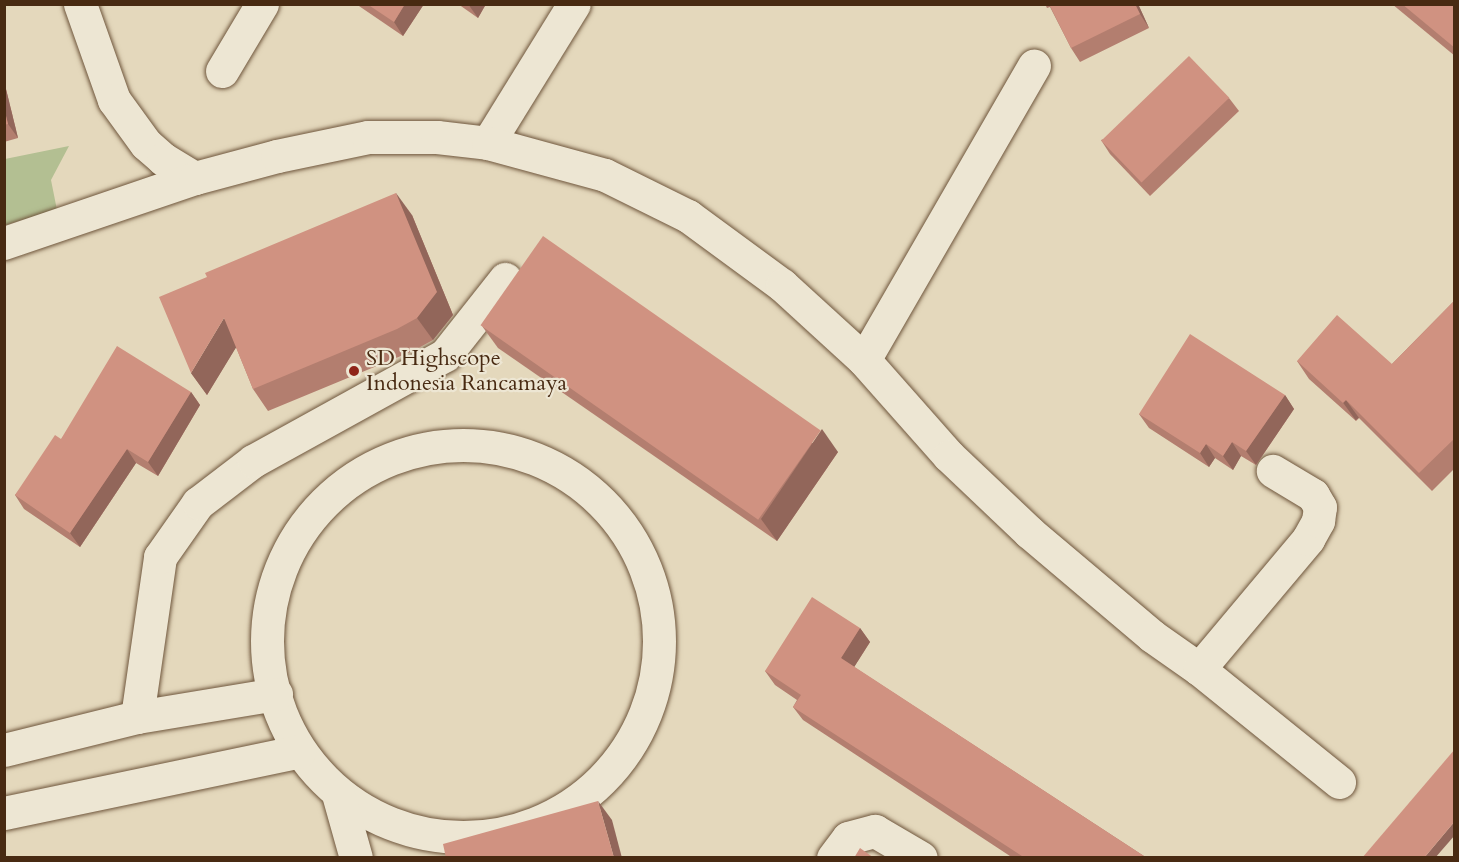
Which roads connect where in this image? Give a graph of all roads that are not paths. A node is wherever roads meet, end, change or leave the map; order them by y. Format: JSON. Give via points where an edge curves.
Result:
{"nodes":[{"id":1,"x":80,"y":4,"type":"edge"},
{"id":2,"x":262,"y":4,"type":"edge"},
{"id":3,"x":574,"y":4,"type":"edge"},
{"id":4,"x":1034,"y":65,"type":"dead end"},
{"id":5,"x":222,"y":71,"type":"dead end"},
{"id":6,"x":488,"y":143,"type":"junction"},
{"id":7,"x":195,"y":178,"type":"junction"},
{"id":8,"x":4,"y":243,"type":"edge"},
{"id":9,"x":505,"y":279,"type":"dead end"},
{"id":10,"x":864,"y":360,"type":"junction"},
{"id":11,"x":1274,"y":471,"type":"dead end"},
{"id":12,"x":1199,"y":669,"type":"junction"},
{"id":13,"x":276,"y":694,"type":"junction"},
{"id":14,"x":137,"y":717,"type":"junction"},
{"id":15,"x":4,"y":750,"type":"edge"},
{"id":16,"x":300,"y":751,"type":"junction"},
{"id":17,"x":1339,"y":782,"type":"dead end"},
{"id":18,"x":338,"y":794,"type":"junction"},
{"id":19,"x":4,"y":813,"type":"edge"},
{"id":20,"x":356,"y":858,"type":"edge"},
{"id":21,"x":833,"y":858,"type":"edge"},
{"id":22,"x":921,"y":858,"type":"edge"}],
"edges":[{"from":1,"to":7,"type":"street","via":[[114,100],[146,144]]},
{"from":2,"to":5,"type":"street"},
{"from":3,"to":6,"type":"street"},
{"from":4,"to":10,"type":"street"},
{"from":6,"to":7,"type":"street","via":[[437,137],[368,137]]},
{"from":6,"to":10,"type":"street","via":[[604,174],[653,195],[747,257]]},
{"from":7,"to":8,"type":"street"},
{"from":9,"to":14,"type":"street","via":[[445,355],[253,461],[198,503],[160,557]]},
{"from":10,"to":12,"type":"street","via":[[949,456],[1029,532],[1152,636]]},
{"from":11,"to":12,"type":"street","via":[[1313,495],[1320,507],[1318,521],[1308,539]]},
{"from":12,"to":17,"type":"street"},
{"from":13,"to":14,"type":"street"},
{"from":13,"to":16,"type":"street"},
{"from":13,"to":18,"type":"street","via":[[265,637],[276,576],[300,530],[350,477],[406,451],[468,442],[529,454],[584,484],[626,531],[653,588],[660,649],[648,711],[618,765],[572,807],[515,833],[453,839],[392,825]]},
{"from":14,"to":15,"type":"street"},
{"from":16,"to":18,"type":"street"},
{"from":16,"to":19,"type":"street"},
{"from":18,"to":20,"type":"street"},
{"from":21,"to":22,"type":"street","via":[[848,838],[875,831]]}]}
